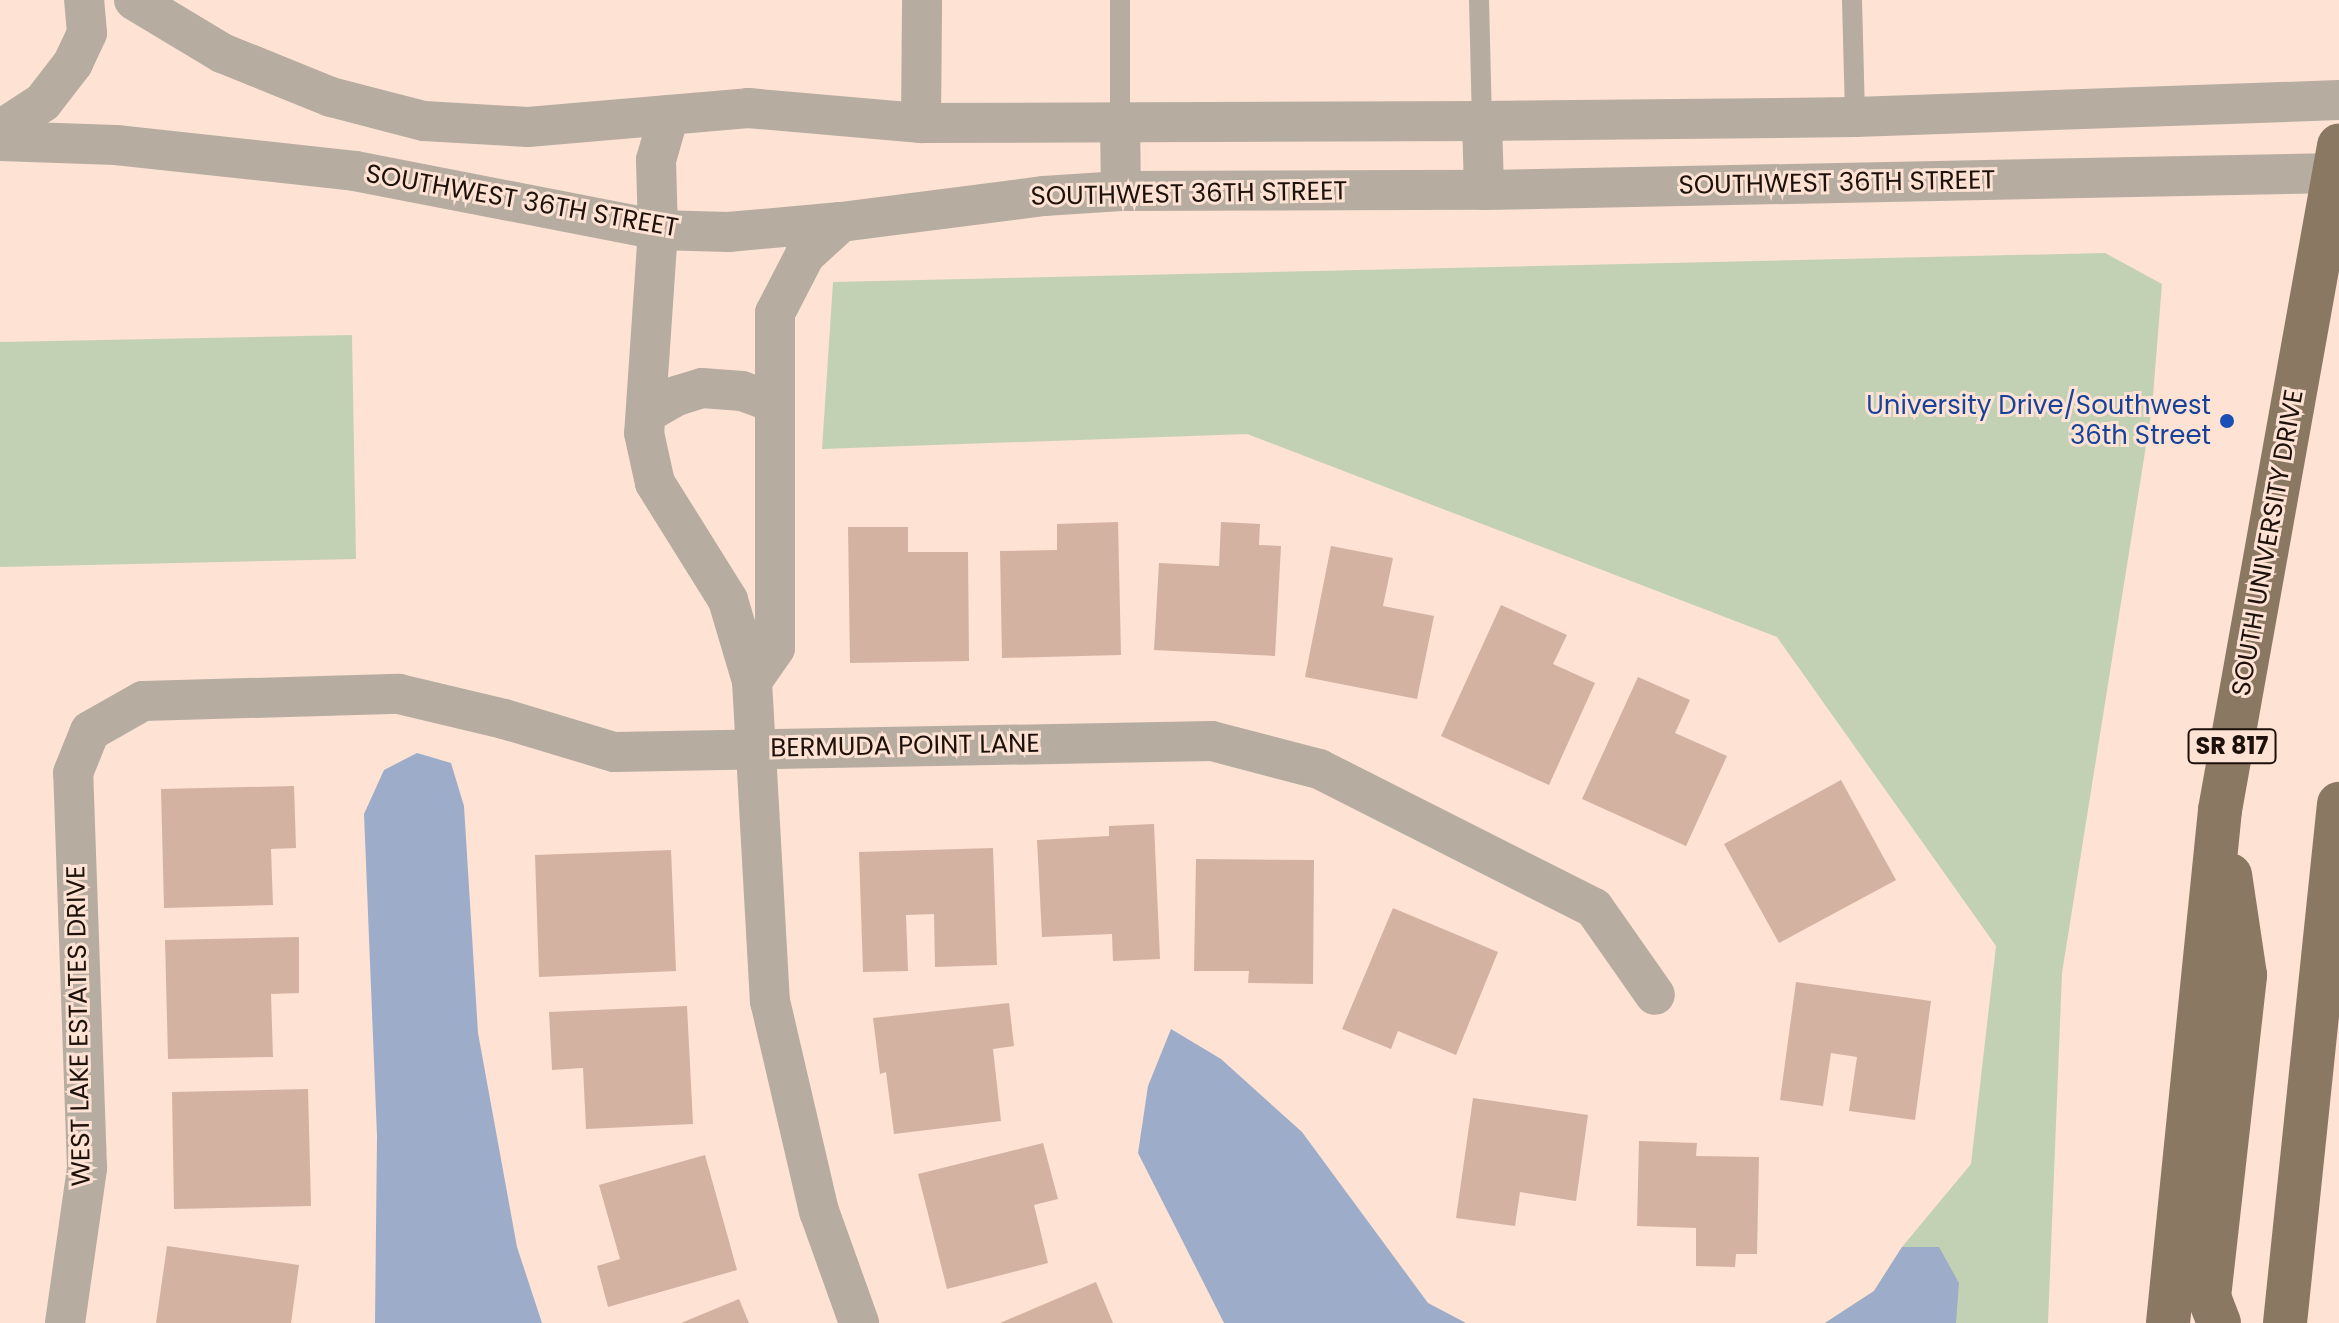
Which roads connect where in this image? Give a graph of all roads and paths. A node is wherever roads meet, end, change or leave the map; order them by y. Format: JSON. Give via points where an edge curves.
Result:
{"nodes":[{"id":1,"x":84,"y":0,"type":"edge"},
{"id":2,"x":134,"y":0,"type":"edge"},
{"id":3,"x":922,"y":0,"type":"edge"},
{"id":4,"x":1120,"y":0,"type":"edge"},
{"id":5,"x":1479,"y":0,"type":"edge"},
{"id":6,"x":1852,"y":0,"type":"edge"},
{"id":7,"x":2339,"y":100,"type":"edge"},
{"id":8,"x":669,"y":115,"type":"junction"},
{"id":9,"x":1855,"y":117,"type":"junction"},
{"id":10,"x":1120,"y":121,"type":"junction"},
{"id":11,"x":1482,"y":121,"type":"junction"},
{"id":12,"x":921,"y":123,"type":"junction"},
{"id":13,"x":0,"y":130,"type":"edge"},
{"id":14,"x":0,"y":141,"type":"edge"},
{"id":15,"x":2337,"y":164,"type":"edge"},
{"id":16,"x":1484,"y":190,"type":"junction"},
{"id":17,"x":1121,"y":191,"type":"junction"},
{"id":18,"x":841,"y":222,"type":"junction"},
{"id":19,"x":658,"y":230,"type":"junction"},
{"id":20,"x":775,"y":403,"type":"junction"},
{"id":21,"x":647,"y":413,"type":"junction"},
{"id":22,"x":752,"y":681,"type":"junction"},
{"id":23,"x":90,"y":731,"type":"joint"},
{"id":24,"x":754,"y":748,"type":"junction"},
{"id":25,"x":2339,"y":804,"type":"edge"},
{"id":26,"x":2220,"y":810,"type":"junction"},
{"id":27,"x":1655,"y":995,"type":"dead end"},
{"id":28,"x":65,"y":1323,"type":"edge"},
{"id":29,"x":859,"y":1323,"type":"edge"},
{"id":30,"x":2168,"y":1323,"type":"edge"},
{"id":31,"x":2219,"y":1323,"type":"edge"},
{"id":32,"x":2285,"y":1323,"type":"edge"}],
"edges":[{"from":1,"to":13,"type":"street","via":[[87,33],[73,63],[43,102]]},
{"from":2,"to":8,"type":"street","via":[[222,53],[331,97],[424,121],[528,127]]},
{"from":3,"to":12,"type":"street"},
{"from":4,"to":10,"type":"lane"},
{"from":5,"to":11,"type":"lane"},
{"from":6,"to":9,"type":"lane"},
{"from":7,"to":9,"type":"street"},
{"from":8,"to":12,"type":"street","via":[[748,108]]},
{"from":8,"to":19,"type":"street","via":[[656,160]]},
{"from":9,"to":11,"type":"street"},
{"from":10,"to":11,"type":"street"},
{"from":10,"to":12,"type":"street"},
{"from":10,"to":17,"type":"street"},
{"from":11,"to":16,"type":"street"},
{"from":14,"to":19,"type":"street","name":"SOUTHWEST 36TH STREET","via":[[116,145],[355,171]]},
{"from":15,"to":16,"type":"street","name":"SOUTHWEST 36TH STREET"},
{"from":15,"to":26,"type":"main road","name":"SOUTH UNIVERSITY DRIVE","number":"SR 817"},
{"from":16,"to":17,"type":"street","name":"SOUTHWEST 36TH STREET"},
{"from":17,"to":18,"type":"street","name":"SOUTHWEST 36TH STREET","via":[[973,203]]},
{"from":18,"to":19,"type":"street","name":"SOUTHWEST 36TH STREET","via":[[728,232]]},
{"from":18,"to":20,"type":"street","via":[[805,255],[775,313]]},
{"from":19,"to":21,"type":"street"},
{"from":20,"to":21,"type":"street","via":[[742,391],[702,388]]},
{"from":20,"to":22,"type":"street","via":[[775,648]]},
{"from":21,"to":22,"type":"street","via":[[644,433],[655,483],[728,600]]},
{"from":22,"to":24,"type":"street"},
{"from":23,"to":24,"type":"street","name":"BERMUDA POINT LANE","via":[[143,701],[399,694],[614,752]]},
{"from":23,"to":28,"type":"street","name":"WEST LAKE ESTATES DRIVE","via":[[73,773],[87,1168]]},
{"from":24,"to":27,"type":"street","name":"BERMUDA POINT LANE","via":[[1212,741],[1319,769],[1594,908]]},
{"from":24,"to":29,"type":"street","via":[[770,1001],[819,1211]]},
{"from":25,"to":32,"type":"main road"},
{"from":26,"to":30,"type":"main road","name":"SOUTH UNIVERSITY DRIVE","number":"SR 817"},
{"from":26,"to":31,"type":"main road","via":[[2245,975],[2209,1297]]}]}
